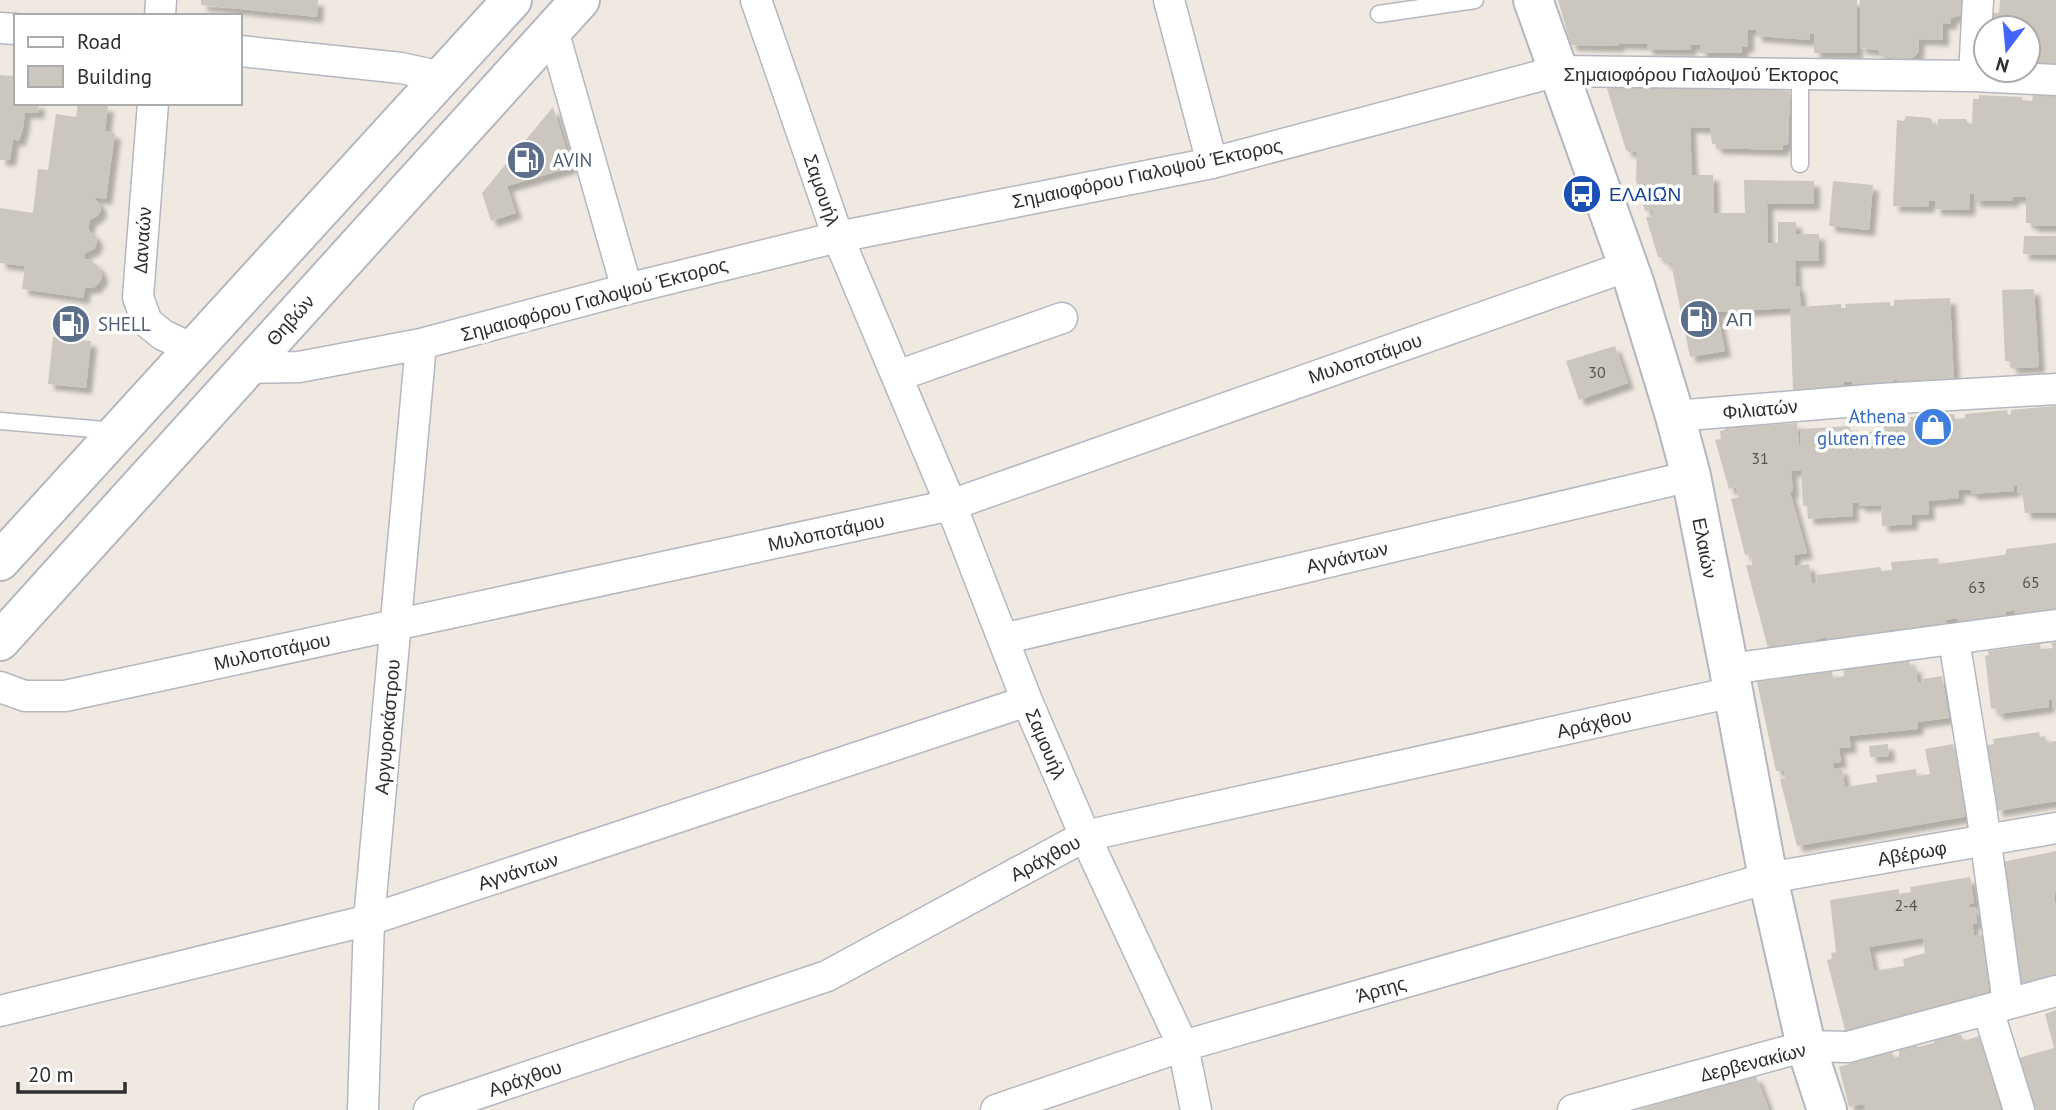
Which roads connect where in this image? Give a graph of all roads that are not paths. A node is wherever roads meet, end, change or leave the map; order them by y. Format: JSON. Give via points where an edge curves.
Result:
{"nodes":[{"id":1,"x":512,"y":0,"type":"edge"},
{"id":2,"x":580,"y":0,"type":"edge"},
{"id":3,"x":756,"y":0,"type":"edge"},
{"id":4,"x":1169,"y":0,"type":"edge"},
{"id":5,"x":1475,"y":0,"type":"edge"},
{"id":6,"x":1533,"y":0,"type":"edge"},
{"id":7,"x":1379,"y":14,"type":"dead end"},
{"id":8,"x":553,"y":30,"type":"junction"},
{"id":9,"x":242,"y":51,"type":"edge"},
{"id":10,"x":1558,"y":71,"type":"junction"},
{"id":11,"x":1800,"y":74,"type":"junction"},
{"id":12,"x":1972,"y":76,"type":"edge"},
{"id":13,"x":442,"y":77,"type":"junction"},
{"id":14,"x":153,"y":105,"type":"edge"},
{"id":15,"x":1212,"y":163,"type":"junction"},
{"id":16,"x":1800,"y":164,"type":"dead end"},
{"id":17,"x":838,"y":237,"type":"junction"},
{"id":18,"x":1628,"y":266,"type":"junction"},
{"id":19,"x":627,"y":289,"type":"junction"},
{"id":20,"x":1062,"y":318,"type":"dead end"},
{"id":21,"x":421,"y":344,"type":"junction"},
{"id":22,"x":193,"y":349,"type":"junction"},
{"id":23,"x":247,"y":368,"type":"junction"},
{"id":24,"x":897,"y":376,"type":"junction"},
{"id":25,"x":2056,"y":389,"type":"edge"},
{"id":26,"x":1675,"y":416,"type":"junction"},
{"id":27,"x":0,"y":421,"type":"edge"},
{"id":28,"x":118,"y":431,"type":"junction"},
{"id":29,"x":1690,"y":476,"type":"junction"},
{"id":30,"x":951,"y":505,"type":"junction"},
{"id":31,"x":0,"y":561,"type":"edge"},
{"id":32,"x":396,"y":625,"type":"junction"},
{"id":33,"x":2056,"y":625,"type":"edge"},
{"id":34,"x":1003,"y":639,"type":"junction"},
{"id":35,"x":0,"y":640,"type":"edge"},
{"id":36,"x":1954,"y":640,"type":"junction"},
{"id":37,"x":1731,"y":680,"type":"junction"},
{"id":38,"x":0,"y":687,"type":"edge"},
{"id":39,"x":1027,"y":701,"type":"junction"},
{"id":40,"x":2056,"y":828,"type":"edge"},
{"id":41,"x":1086,"y":836,"type":"junction"},
{"id":42,"x":1986,"y":840,"type":"junction"},
{"id":43,"x":1768,"y":878,"type":"junction"},
{"id":44,"x":369,"y":920,"type":"junction"},
{"id":45,"x":2056,"y":991,"type":"edge"},
{"id":46,"x":1998,"y":1007,"type":"junction"},
{"id":47,"x":0,"y":1011,"type":"edge"},
{"id":48,"x":1183,"y":1046,"type":"junction"},
{"id":49,"x":1806,"y":1046,"type":"junction"},
{"id":50,"x":363,"y":1110,"type":"edge"},
{"id":51,"x":429,"y":1110,"type":"edge"},
{"id":52,"x":996,"y":1110,"type":"edge"},
{"id":53,"x":1196,"y":1110,"type":"edge"},
{"id":54,"x":1573,"y":1110,"type":"edge"},
{"id":55,"x":1827,"y":1110,"type":"edge"},
{"id":56,"x":2019,"y":1110,"type":"edge"}],
"edges":[{"from":1,"to":13,"type":"main road"},
{"from":2,"to":8,"type":"main road","name":"Θηβών"},
{"from":3,"to":17,"type":"street","name":"Σαμουήλ"},
{"from":4,"to":15,"type":"street"},
{"from":5,"to":7,"type":"lane"},
{"from":6,"to":10,"type":"main road","name":"Ελαιών"},
{"from":8,"to":19,"type":"street"},
{"from":8,"to":23,"type":"main road","name":"Θηβών"},
{"from":9,"to":13,"type":"street","via":[[401,68]]},
{"from":10,"to":11,"type":"street","name":"Σημαιοφόρου Γιαλοψού Έκτορος"},
{"from":10,"to":15,"type":"street","name":"Σημαιοφόρου Γιαλοψού Έκτορος"},
{"from":10,"to":18,"type":"main road","name":"Ελαιών"},
{"from":11,"to":12,"type":"street","name":"Σημαιοφόρου Γιαλοψού Έκτορος"},
{"from":11,"to":16,"type":"lane"},
{"from":13,"to":22,"type":"main road"},
{"from":14,"to":22,"type":"street","name":"Δαναών","via":[[138,297],[147,322]]},
{"from":15,"to":17,"type":"street","name":"Σημαιοφόρου Γιαλοψού Έκτορος"},
{"from":17,"to":19,"type":"street","name":"Σημαιοφόρου Γιαλοψού Έκτορος"},
{"from":17,"to":24,"type":"street","name":"Σαμουήλ"},
{"from":18,"to":26,"type":"main road","name":"Ελαιών"},
{"from":18,"to":30,"type":"street","name":"Μυλοποτάμου"},
{"from":19,"to":21,"type":"street","name":"Σημαιοφόρου Γιαλοψού Έκτορος"},
{"from":20,"to":24,"type":"street"},
{"from":21,"to":23,"type":"street","name":"Σημαιοφόρου Γιαλοψού Έκτορος","via":[[299,367]]},
{"from":21,"to":32,"type":"street","name":"Αργυροκάστρου"},
{"from":22,"to":28,"type":"main road"},
{"from":23,"to":35,"type":"main road","name":"Θηβών"},
{"from":24,"to":30,"type":"street","name":"Σαμουήλ"},
{"from":25,"to":26,"type":"street","name":"Φιλιατών"},
{"from":26,"to":29,"type":"main road","name":"Ελαιών"},
{"from":27,"to":28,"type":"lane"},
{"from":28,"to":31,"type":"main road"},
{"from":29,"to":34,"type":"street","name":"Αγνάντων"},
{"from":29,"to":37,"type":"main road","name":"Ελαιών"},
{"from":30,"to":32,"type":"street","name":"Μυλοποτάμου"},
{"from":30,"to":34,"type":"street","name":"Σαμουήλ"},
{"from":32,"to":38,"type":"street","name":"Μυλοποτάμου","via":[[65,696],[25,696]]},
{"from":32,"to":44,"type":"street","name":"Αργυροκάστρου"},
{"from":33,"to":36,"type":"street","name":"Αράχθου"},
{"from":34,"to":39,"type":"street","name":"Σαμουήλ"},
{"from":36,"to":37,"type":"street","name":"Αράχθου"},
{"from":36,"to":42,"type":"street"},
{"from":37,"to":41,"type":"street","name":"Αράχθου"},
{"from":37,"to":43,"type":"main road","name":"Ελαιών"},
{"from":39,"to":41,"type":"street","name":"Σαμουήλ"},
{"from":39,"to":44,"type":"street","name":"Αγνάντων"},
{"from":40,"to":42,"type":"street","name":"Αβέρωφ"},
{"from":41,"to":48,"type":"street","name":"Σαμουήλ"},
{"from":41,"to":51,"type":"street","name":"Αράχθου","via":[[827,976]]},
{"from":42,"to":43,"type":"street","name":"Αβέρωφ"},
{"from":42,"to":46,"type":"street"},
{"from":43,"to":48,"type":"street","name":"Άρτης"},
{"from":43,"to":49,"type":"main road","name":"Ελαιών"},
{"from":44,"to":47,"type":"street","name":"Αγνάντων"},
{"from":44,"to":50,"type":"street","name":"Αργυροκάστρου"},
{"from":45,"to":46,"type":"street","name":"Δερβενακίων"},
{"from":46,"to":49,"type":"street","name":"Δερβενακίων","via":[[1848,1047]]},
{"from":46,"to":56,"type":"street"},
{"from":48,"to":52,"type":"street","name":"Άρτης"},
{"from":48,"to":53,"type":"street","name":"Σαμουήλ"},
{"from":49,"to":54,"type":"street","name":"Δερβενακίων"},
{"from":49,"to":55,"type":"main road","name":"Ελαιών"}]}
